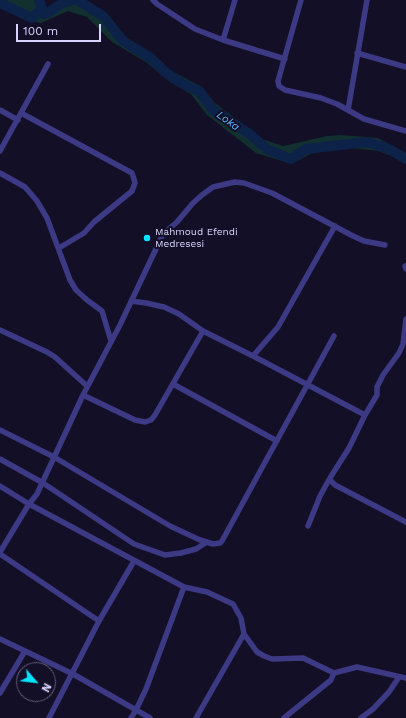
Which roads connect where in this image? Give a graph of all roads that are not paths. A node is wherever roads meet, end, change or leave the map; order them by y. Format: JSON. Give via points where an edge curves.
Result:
{"nodes":[{"id":1,"x":153,"y":0,"type":"edge"},
{"id":2,"x":235,"y":0,"type":"edge"},
{"id":3,"x":301,"y":0,"type":"edge"},
{"id":4,"x":367,"y":0,"type":"edge"},
{"id":5,"x":223,"y":40,"type":"junction"},
{"id":6,"x":357,"y":53,"type":"junction"},
{"id":7,"x":285,"y":59,"type":"junction"},
{"id":8,"x":48,"y":64,"type":"dead end"},
{"id":9,"x":406,"y":67,"type":"edge"},
{"id":10,"x":0,"y":110,"type":"edge"},
{"id":11,"x":348,"y":110,"type":"junction"},
{"id":12,"x":22,"y":113,"type":"junction"},
{"id":13,"x":18,"y":120,"type":"junction"},
{"id":14,"x":406,"y":131,"type":"edge"},
{"id":15,"x":0,"y":151,"type":"edge"},
{"id":16,"x":0,"y":173,"type":"edge"},
{"id":17,"x":335,"y":226,"type":"junction"},
{"id":18,"x":385,"y":245,"type":"dead end"},
{"id":19,"x":59,"y":248,"type":"junction"},
{"id":20,"x":131,"y":302,"type":"junction"},
{"id":21,"x":406,"y":319,"type":"edge"},
{"id":22,"x":0,"y":330,"type":"edge"},
{"id":23,"x":203,"y":331,"type":"junction"},
{"id":24,"x":334,"y":336,"type":"dead end"},
{"id":25,"x":110,"y":341,"type":"junction"},
{"id":26,"x":254,"y":356,"type":"junction"},
{"id":27,"x":173,"y":384,"type":"junction"},
{"id":28,"x":308,"y":384,"type":"junction"},
{"id":29,"x":87,"y":386,"type":"junction"},
{"id":30,"x":83,"y":395,"type":"junction"},
{"id":31,"x":365,"y":415,"type":"junction"},
{"id":32,"x":0,"y":430,"type":"edge"},
{"id":33,"x":277,"y":441,"type":"junction"},
{"id":34,"x":54,"y":457,"type":"junction"},
{"id":35,"x":0,"y":458,"type":"edge"},
{"id":36,"x":330,"y":478,"type":"junction"},
{"id":37,"x":43,"y":483,"type":"junction"},
{"id":38,"x":0,"y":486,"type":"edge"},
{"id":39,"x":29,"y":504,"type":"junction"},
{"id":40,"x":406,"y":522,"type":"edge"},
{"id":41,"x":308,"y":526,"type":"dead end"},
{"id":42,"x":207,"y":542,"type":"junction"},
{"id":43,"x":0,"y":553,"type":"edge"},
{"id":44,"x":134,"y":561,"type":"junction"},
{"id":45,"x":184,"y":587,"type":"junction"},
{"id":46,"x":99,"y":621,"type":"junction"},
{"id":47,"x":244,"y":634,"type":"junction"},
{"id":48,"x":0,"y":639,"type":"edge"},
{"id":49,"x":25,"y":651,"type":"junction"},
{"id":50,"x":334,"y":673,"type":"junction"},
{"id":51,"x":72,"y":674,"type":"junction"},
{"id":52,"x":404,"y":678,"type":"edge"},
{"id":53,"x":0,"y":692,"type":"edge"},
{"id":54,"x":136,"y":710,"type":"junction"},
{"id":55,"x":49,"y":718,"type":"edge"},
{"id":56,"x":131,"y":718,"type":"edge"},
{"id":57,"x":150,"y":718,"type":"edge"},
{"id":58,"x":196,"y":718,"type":"edge"},
{"id":59,"x":284,"y":718,"type":"edge"},
{"id":60,"x":361,"y":718,"type":"edge"}],
"edges":[{"from":1,"to":5,"type":"street","via":[[195,29]]},
{"from":2,"to":5,"type":"street"},
{"from":3,"to":7,"type":"street"},
{"from":4,"to":6,"type":"street"},
{"from":5,"to":7,"type":"street"},
{"from":6,"to":9,"type":"street"},
{"from":6,"to":11,"type":"street"},
{"from":7,"to":11,"type":"street","via":[[278,81],[279,86],[285,90],[321,98]]},
{"from":8,"to":12,"type":"street"},
{"from":10,"to":13,"type":"street"},
{"from":11,"to":14,"type":"street","via":[[364,119]]},
{"from":12,"to":13,"type":"street"},
{"from":12,"to":19,"type":"street","via":[[132,173],[134,179],[132,191],[94,222],[84,234]]},
{"from":13,"to":15,"type":"street"},
{"from":16,"to":19,"type":"street","via":[[25,186],[37,201]]},
{"from":17,"to":18,"type":"street","via":[[364,241]]},
{"from":17,"to":20,"type":"street","via":[[272,192],[244,183],[235,182],[213,187],[193,203],[163,234]]},
{"from":17,"to":26,"type":"street","via":[[278,327]]},
{"from":19,"to":25,"type":"street","via":[[76,290],[102,311]]},
{"from":20,"to":23,"type":"street","via":[[164,307]]},
{"from":20,"to":25,"type":"street"},
{"from":21,"to":31,"type":"street","via":[[399,353],[383,375],[377,387],[377,395]]},
{"from":22,"to":29,"type":"street","via":[[55,357]]},
{"from":23,"to":26,"type":"street"},
{"from":23,"to":27,"type":"street"},
{"from":24,"to":28,"type":"street"},
{"from":25,"to":29,"type":"street"},
{"from":26,"to":28,"type":"street"},
{"from":27,"to":30,"type":"street","via":[[155,415],[145,422],[135,420]]},
{"from":27,"to":33,"type":"street"},
{"from":28,"to":31,"type":"street"},
{"from":28,"to":33,"type":"street"},
{"from":29,"to":30,"type":"street"},
{"from":30,"to":34,"type":"street"},
{"from":31,"to":36,"type":"street"},
{"from":32,"to":34,"type":"street"},
{"from":33,"to":42,"type":"street","via":[[222,541],[213,544]]},
{"from":34,"to":37,"type":"street"},
{"from":34,"to":42,"type":"street","via":[[170,526]]},
{"from":35,"to":37,"type":"street"},
{"from":36,"to":40,"type":"street","via":[[335,485]]},
{"from":36,"to":41,"type":"street"},
{"from":37,"to":39,"type":"street"},
{"from":37,"to":42,"type":"street","via":[[134,544],[165,555],[196,549]]},
{"from":38,"to":39,"type":"street"},
{"from":39,"to":43,"type":"street"},
{"from":39,"to":44,"type":"street"},
{"from":43,"to":46,"type":"street"},
{"from":44,"to":45,"type":"street"},
{"from":44,"to":46,"type":"street"},
{"from":45,"to":47,"type":"street","via":[[207,592],[233,604],[241,618]]},
{"from":45,"to":54,"type":"street"},
{"from":46,"to":51,"type":"street"},
{"from":47,"to":50,"type":"street","via":[[257,652],[264,656],[272,659],[303,658]]},
{"from":47,"to":58,"type":"street"},
{"from":48,"to":49,"type":"street"},
{"from":49,"to":51,"type":"street"},
{"from":49,"to":53,"type":"street"},
{"from":50,"to":52,"type":"street","via":[[357,667]]},
{"from":50,"to":59,"type":"street","via":[[331,680]]},
{"from":51,"to":54,"type":"street"},
{"from":51,"to":55,"type":"street"},
{"from":52,"to":60,"type":"street"},
{"from":54,"to":56,"type":"street"},
{"from":54,"to":57,"type":"street"}]}
